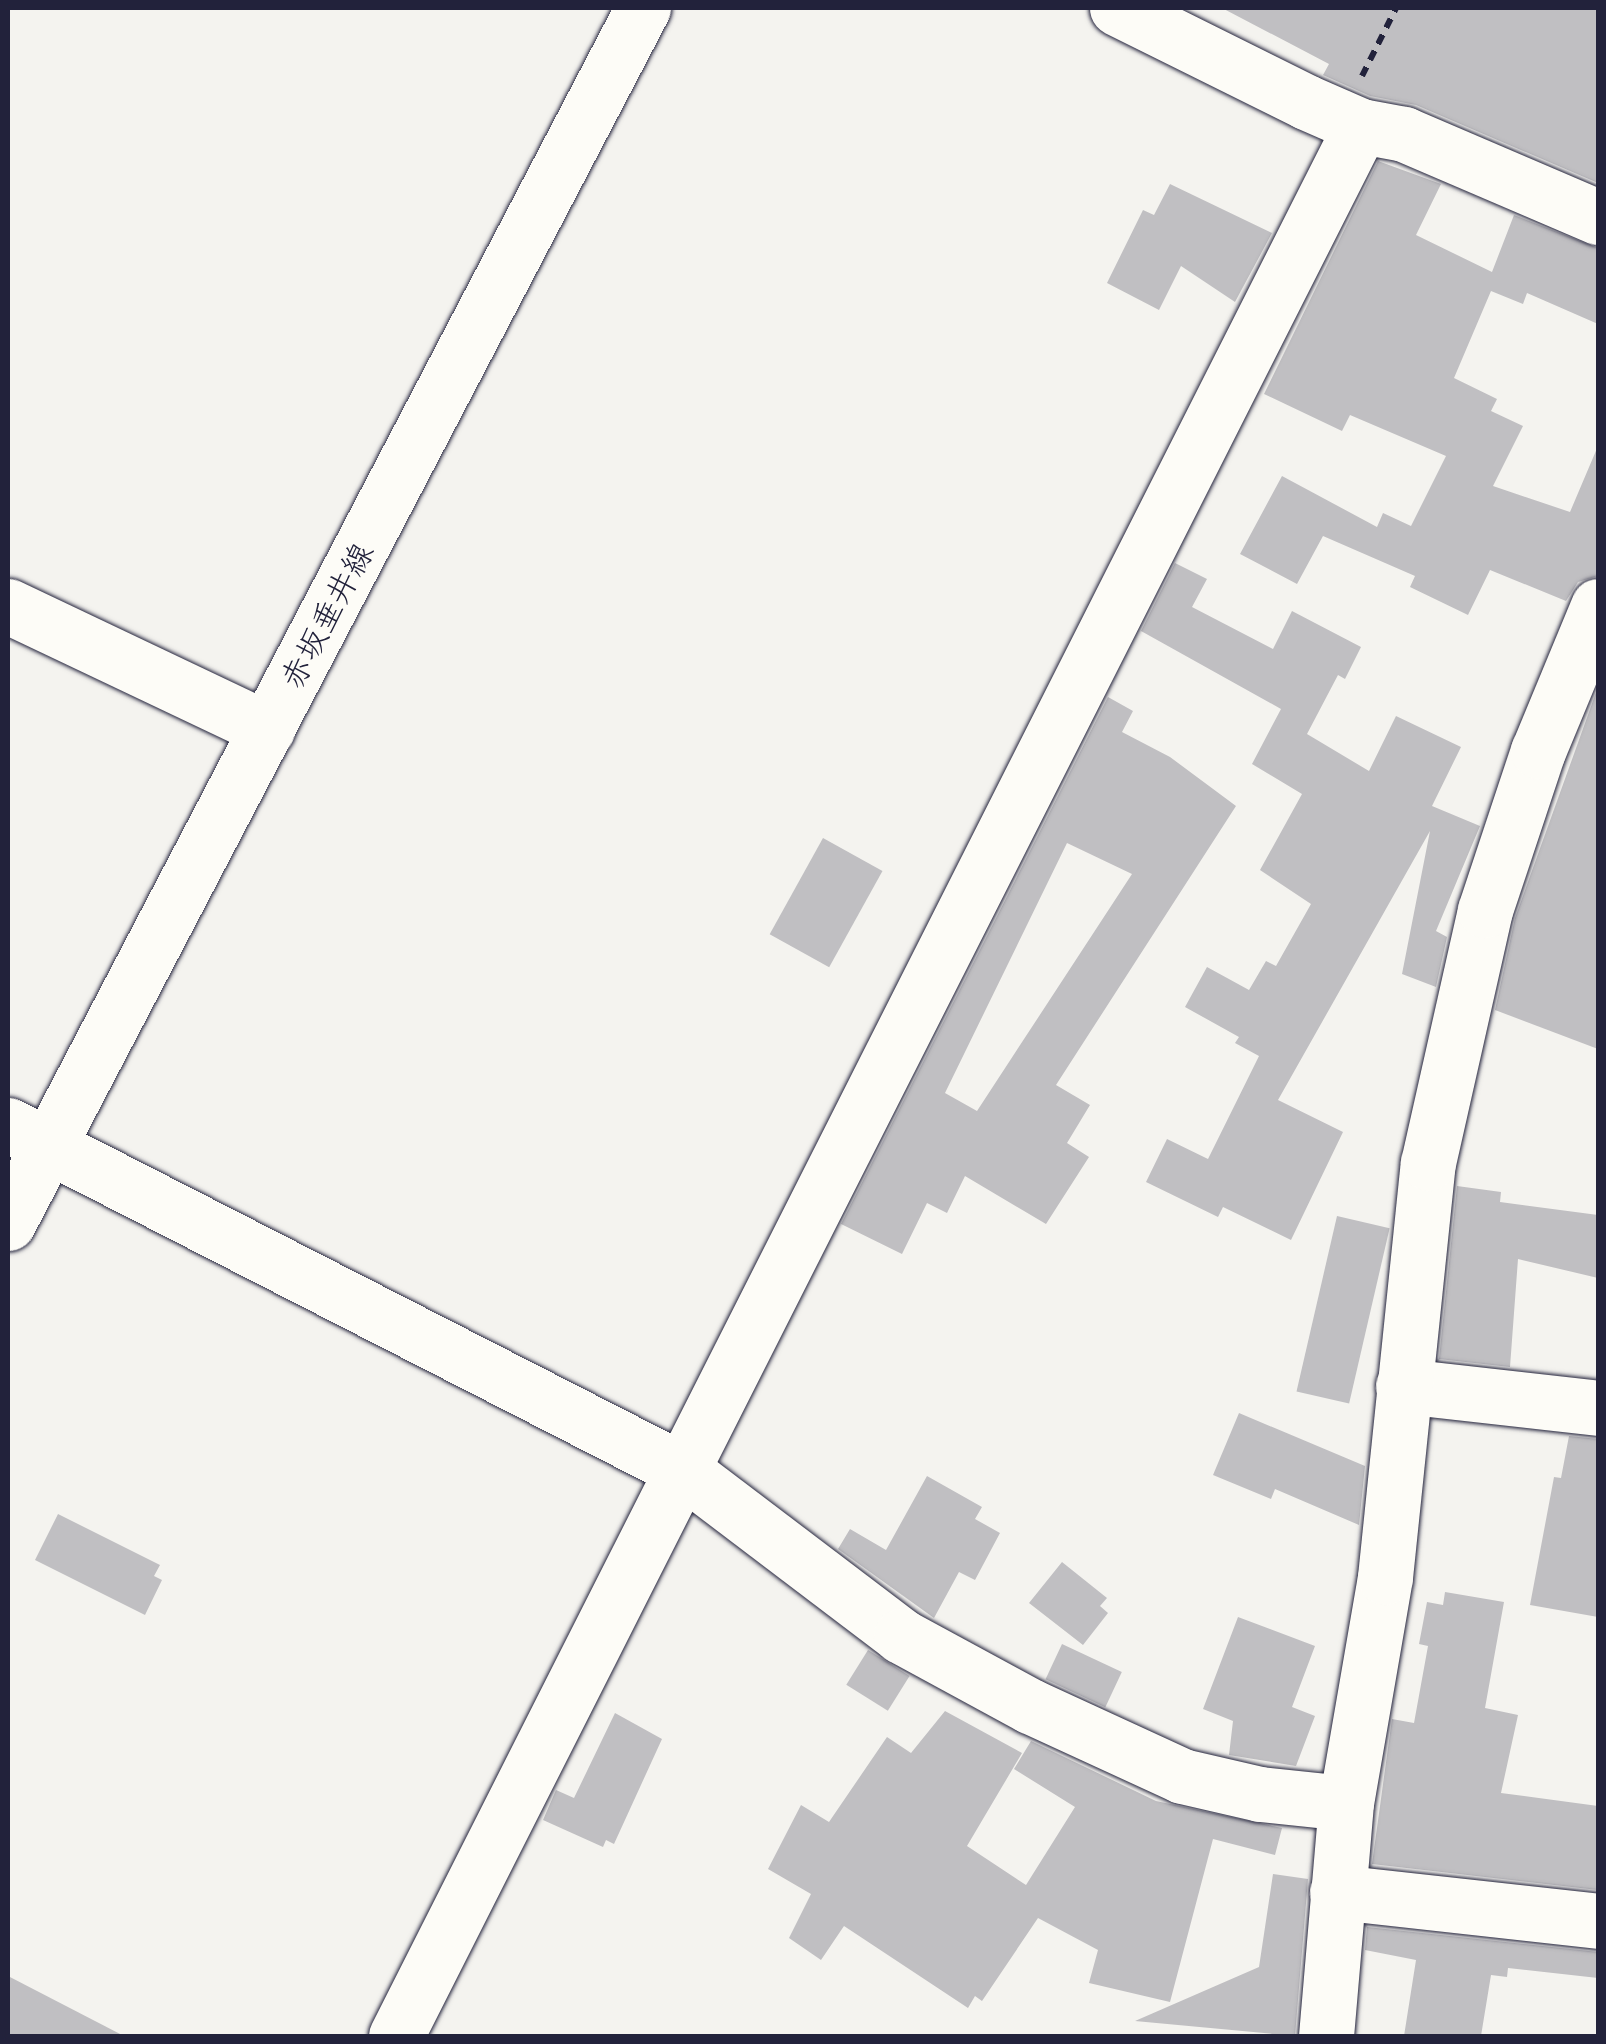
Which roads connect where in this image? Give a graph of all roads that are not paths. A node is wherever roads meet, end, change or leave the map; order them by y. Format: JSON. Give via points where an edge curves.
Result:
{"nodes":[{"id":1,"x":643,"y":8,"type":"edge"},
{"id":2,"x":1117,"y":8,"type":"edge"},
{"id":3,"x":1351,"y":122,"type":"junction"},
{"id":4,"x":1598,"y":217,"type":"edge"},
{"id":5,"x":1598,"y":606,"type":"edge"},
{"id":6,"x":14,"y":624,"type":"edge"},
{"id":7,"x":268,"y":729,"type":"junction"},
{"id":8,"x":27,"y":1135,"type":"edge"},
{"id":9,"x":8,"y":1223,"type":"edge"},
{"id":10,"x":1404,"y":1386,"type":"junction"},
{"id":11,"x":1598,"y":1408,"type":"edge"},
{"id":12,"x":684,"y":1471,"type":"junction"},
{"id":13,"x":1346,"y":1803,"type":"junction"},
{"id":14,"x":1337,"y":1892,"type":"junction"},
{"id":15,"x":1598,"y":1921,"type":"edge"},
{"id":16,"x":396,"y":2036,"type":"edge"},
{"id":17,"x":1326,"y":2036,"type":"edge"}],
"edges":[{"from":1,"to":7,"type":"street","name":"赤坂垂井線"},
{"from":2,"to":3,"type":"street"},
{"from":3,"to":4,"type":"street","via":[[1404,134]]},
{"from":3,"to":12,"type":"street"},
{"from":5,"to":10,"type":"street","via":[[1538,751],[1486,910],[1428,1163]]},
{"from":6,"to":7,"type":"street"},
{"from":7,"to":8,"type":"street","name":"赤坂垂井線"},
{"from":8,"to":9,"type":"street","name":"赤坂垂井線"},
{"from":8,"to":12,"type":"street"},
{"from":10,"to":11,"type":"street"},
{"from":10,"to":13,"type":"street","via":[[1385,1576]]},
{"from":12,"to":13,"type":"street","via":[[901,1636],[1030,1706],[1182,1776],[1260,1794]]},
{"from":12,"to":16,"type":"street"},
{"from":13,"to":14,"type":"street"},
{"from":14,"to":15,"type":"street"},
{"from":14,"to":17,"type":"street"}]}
